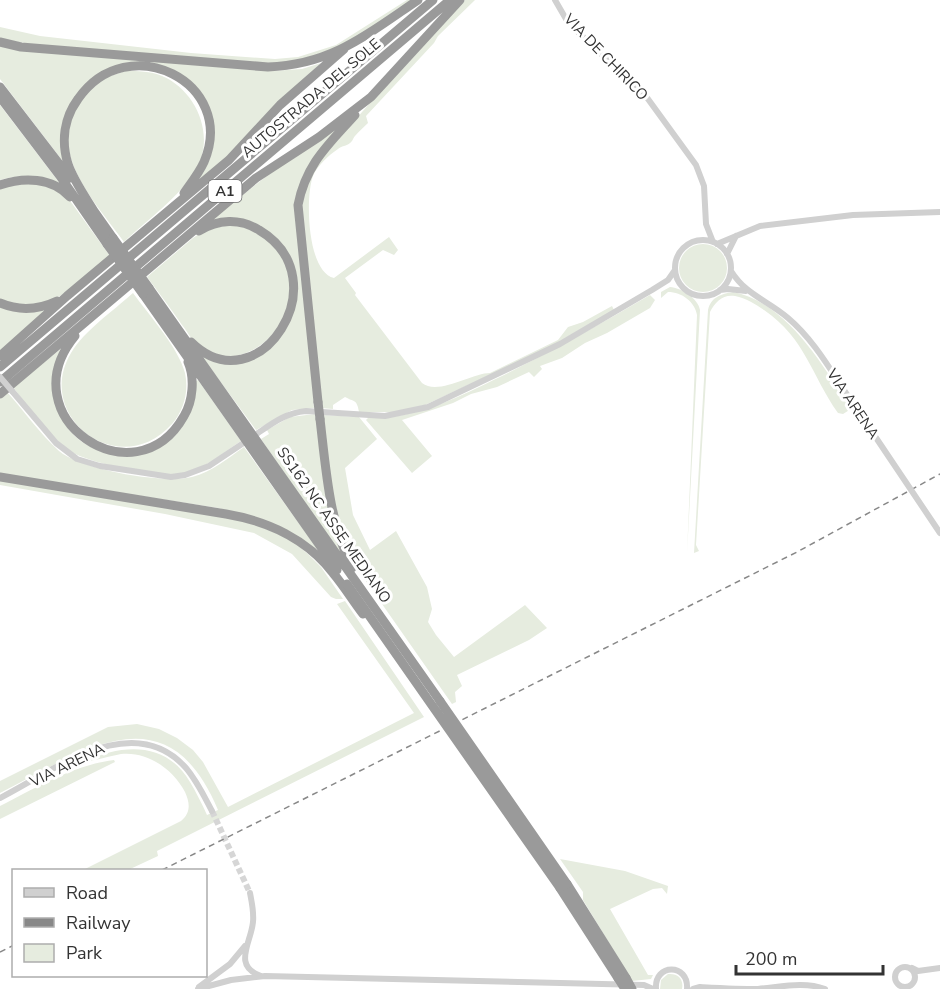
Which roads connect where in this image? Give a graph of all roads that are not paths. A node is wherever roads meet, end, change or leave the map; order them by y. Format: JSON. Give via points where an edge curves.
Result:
{"nodes":[{"id":1,"x":418,"y":0,"type":"edge"},
{"id":2,"x":433,"y":0,"type":"edge"},
{"id":3,"x":450,"y":0,"type":"edge"},
{"id":4,"x":460,"y":0,"type":"edge"},
{"id":5,"x":555,"y":0,"type":"edge"},
{"id":6,"x":0,"y":42,"type":"edge"},
{"id":7,"x":344,"y":49,"type":"junction"},
{"id":8,"x":0,"y":87,"type":"edge"},
{"id":9,"x":0,"y":97,"type":"edge"},
{"id":10,"x":370,"y":97,"type":"junction"},
{"id":11,"x":0,"y":185,"type":"edge"},
{"id":12,"x":169,"y":210,"type":"junction"},
{"id":13,"x":940,"y":212,"type":"edge"},
{"id":14,"x":94,"y":218,"type":"junction"},
{"id":15,"x":706,"y":224,"type":"junction"},
{"id":16,"x":736,"y":235,"type":"junction"},
{"id":17,"x":698,"y":240,"type":"junction"},
{"id":18,"x":178,"y":243,"type":"junction"},
{"id":19,"x":715,"y":243,"type":"junction"},
{"id":20,"x":727,"y":254,"type":"junction"},
{"id":21,"x":675,"y":270,"type":"junction"},
{"id":22,"x":731,"y":271,"type":"junction"},
{"id":23,"x":683,"y":288,"type":"junction"},
{"id":24,"x":146,"y":291,"type":"junction"},
{"id":25,"x":652,"y":291,"type":"junction"},
{"id":26,"x":720,"y":291,"type":"junction"},
{"id":27,"x":748,"y":292,"type":"junction"},
{"id":28,"x":67,"y":296,"type":"junction"},
{"id":29,"x":0,"y":303,"type":"edge"},
{"id":30,"x":89,"y":320,"type":"junction"},
{"id":31,"x":176,"y":328,"type":"junction"},
{"id":32,"x":183,"y":352,"type":"junction"},
{"id":33,"x":0,"y":356,"type":"edge"},
{"id":34,"x":0,"y":367,"type":"edge"},
{"id":35,"x":0,"y":376,"type":"edge"},
{"id":36,"x":0,"y":382,"type":"edge"},
{"id":37,"x":0,"y":394,"type":"edge"},
{"id":38,"x":258,"y":433,"type":"dead end"},
{"id":39,"x":242,"y":444,"type":"dead end"},
{"id":40,"x":0,"y":477,"type":"edge"},
{"id":41,"x":940,"y":533,"type":"edge"},
{"id":42,"x":350,"y":581,"type":"junction"},
{"id":43,"x":0,"y":798,"type":"edge"},
{"id":44,"x":212,"y":811,"type":"tunnel mouth"},
{"id":45,"x":564,"y":886,"type":"junction"},
{"id":46,"x":250,"y":893,"type":"tunnel mouth"},
{"id":47,"x":247,"y":943,"type":"junction"},
{"id":48,"x":912,"y":968,"type":"junction"},
{"id":49,"x":939,"y":968,"type":"edge"},
{"id":50,"x":265,"y":976,"type":"junction"},
{"id":51,"x":657,"y":977,"type":"junction"},
{"id":52,"x":622,"y":978,"type":"junction"},
{"id":53,"x":687,"y":981,"type":"junction"},
{"id":54,"x":644,"y":985,"type":"junction"},
{"id":55,"x":912,"y":986,"type":"edge"},
{"id":56,"x":700,"y":987,"type":"junction"},
{"id":57,"x":197,"y":989,"type":"edge"},
{"id":58,"x":625,"y":989,"type":"edge"},
{"id":59,"x":632,"y":989,"type":"edge"},
{"id":60,"x":654,"y":989,"type":"edge"},
{"id":61,"x":687,"y":989,"type":"edge"},
{"id":62,"x":693,"y":989,"type":"edge"},
{"id":63,"x":825,"y":989,"type":"edge"}],
"edges":[{"from":1,"to":7,"type":"highway"},
{"from":2,"to":34,"type":"highway","name":"AUTOSTRADA DEL SOLE","number":"A1"},
{"from":3,"to":36,"type":"highway","name":"AUTOSTRADA DEL SOLE","number":"A1"},
{"from":4,"to":10,"type":"highway"},
{"from":5,"to":15,"type":"street","name":"VIA DE CHIRICO","via":[[578,32],[648,99],[696,165],[704,186]]},
{"from":6,"to":7,"type":"highway","via":[[21,47],[268,67],[310,62]]},
{"from":7,"to":12,"type":"highway","via":[[280,105],[229,160]]},
{"from":8,"to":14,"type":"highway","name":"SS162 NC ASSE MEDIANO"},
{"from":9,"to":14,"type":"highway","name":"SS162 NC ASSE MEDIANO"},
{"from":10,"to":18,"type":"highway","via":[[319,138],[256,178]]},
{"from":10,"to":42,"type":"highway","bridge":true,"via":[[314,162],[305,177],[298,205],[333,519]]},
{"from":11,"to":14,"type":"highway","via":[[33,179],[51,184]]},
{"from":12,"to":14,"type":"highway","via":[[204,161],[210,132],[208,117],[202,102],[181,78],[166,69],[133,65],[95,80],[77,100],[67,122],[64,135],[68,162]]},
{"from":12,"to":28,"type":"highway"},
{"from":13,"to":16,"type":"street","via":[[798,221],[760,226]]},
{"from":14,"to":24,"type":"highway","name":"SS162 NC ASSE MEDIANO","bridge":true},
{"from":15,"to":17,"type":"street"},
{"from":15,"to":19,"type":"street","name":"VIA DE CHIRICO"},
{"from":16,"to":19,"type":"street"},
{"from":16,"to":20,"type":"street"},
{"from":17,"to":19,"type":"street"},
{"from":17,"to":21,"type":"street","via":[[680,251]]},
{"from":18,"to":30,"type":"highway"},
{"from":18,"to":31,"type":"highway","via":[[206,226],[235,221],[250,224],[276,243],[294,282],[292,308],[280,332],[269,345],[245,358],[215,358],[198,349]]},
{"from":19,"to":20,"type":"street"},
{"from":20,"to":22,"type":"street"},
{"from":21,"to":23,"type":"street"},
{"from":21,"to":25,"type":"street"},
{"from":22,"to":26,"type":"street"},
{"from":22,"to":27,"type":"street","name":"VIA ARENA"},
{"from":23,"to":25,"type":"street","via":[[669,285]]},
{"from":23,"to":26,"type":"street","via":[[698,296]]},
{"from":24,"to":31,"type":"highway","name":"SS162 NC ASSE MEDIANO"},
{"from":24,"to":32,"type":"highway","name":"SS162 NC ASSE MEDIANO"},
{"from":25,"to":38,"type":"street","via":[[560,344],[428,407],[385,416],[294,412]]},
{"from":26,"to":27,"type":"street","name":"VIA ARENA"},
{"from":27,"to":41,"type":"street","name":"VIA ARENA","bridge":true,"via":[[803,332]]},
{"from":28,"to":29,"type":"highway","via":[[33,309]]},
{"from":28,"to":33,"type":"highway"},
{"from":30,"to":32,"type":"highway","via":[[63,355],[56,393],[60,409],[78,435],[110,451],[143,450],[178,426],[190,400],[192,380]]},
{"from":30,"to":37,"type":"highway"},
{"from":31,"to":42,"type":"highway","name":"SS162 NC ASSE MEDIANO"},
{"from":32,"to":42,"type":"highway","name":"SS162 NC ASSE MEDIANO"},
{"from":35,"to":39,"type":"street","bridge":true,"via":[[56,443],[77,459],[100,466],[185,476],[209,466]]},
{"from":40,"to":42,"type":"highway","via":[[247,518],[285,533]]},
{"from":42,"to":45,"type":"highway","name":"SS162 NC ASSE MEDIANO","bridge":true,"via":[[400,660]]},
{"from":42,"to":45,"type":"highway","name":"SS162 NC ASSE MEDIANO","bridge":true,"via":[[364,592]]},
{"from":43,"to":44,"type":"street","name":"VIA ARENA","via":[[95,749],[131,742],[158,748],[180,762]]},
{"from":45,"to":52,"type":"highway","name":"SS162 NC ASSE MEDIANO"},
{"from":46,"to":47,"type":"street","via":[[253,922]]},
{"from":47,"to":50,"type":"street","via":[[246,965]]},
{"from":47,"to":57,"type":"street","via":[[230,964]]},
{"from":48,"to":49,"type":"street"},
{"from":48,"to":55,"type":"street"},
{"from":48,"to":55,"type":"street","via":[[902,967],[895,974],[896,981]]},
{"from":49,"to":55,"type":"street","via":[[923,973]]},
{"from":50,"to":54,"type":"street"},
{"from":50,"to":57,"type":"street"},
{"from":51,"to":53,"type":"street","via":[[673,969]]},
{"from":51,"to":54,"type":"street"},
{"from":51,"to":60,"type":"street"},
{"from":52,"to":58,"type":"highway","name":"SS162 NC ASSE MEDIANO","bridge":true},
{"from":52,"to":59,"type":"highway","name":"SS162 NC ASSE MEDIANO","bridge":true},
{"from":53,"to":56,"type":"street"},
{"from":53,"to":61,"type":"street"},
{"from":54,"to":60,"type":"street"},
{"from":56,"to":62,"type":"street"},
{"from":56,"to":63,"type":"street","via":[[757,989],[802,984]]}]}
